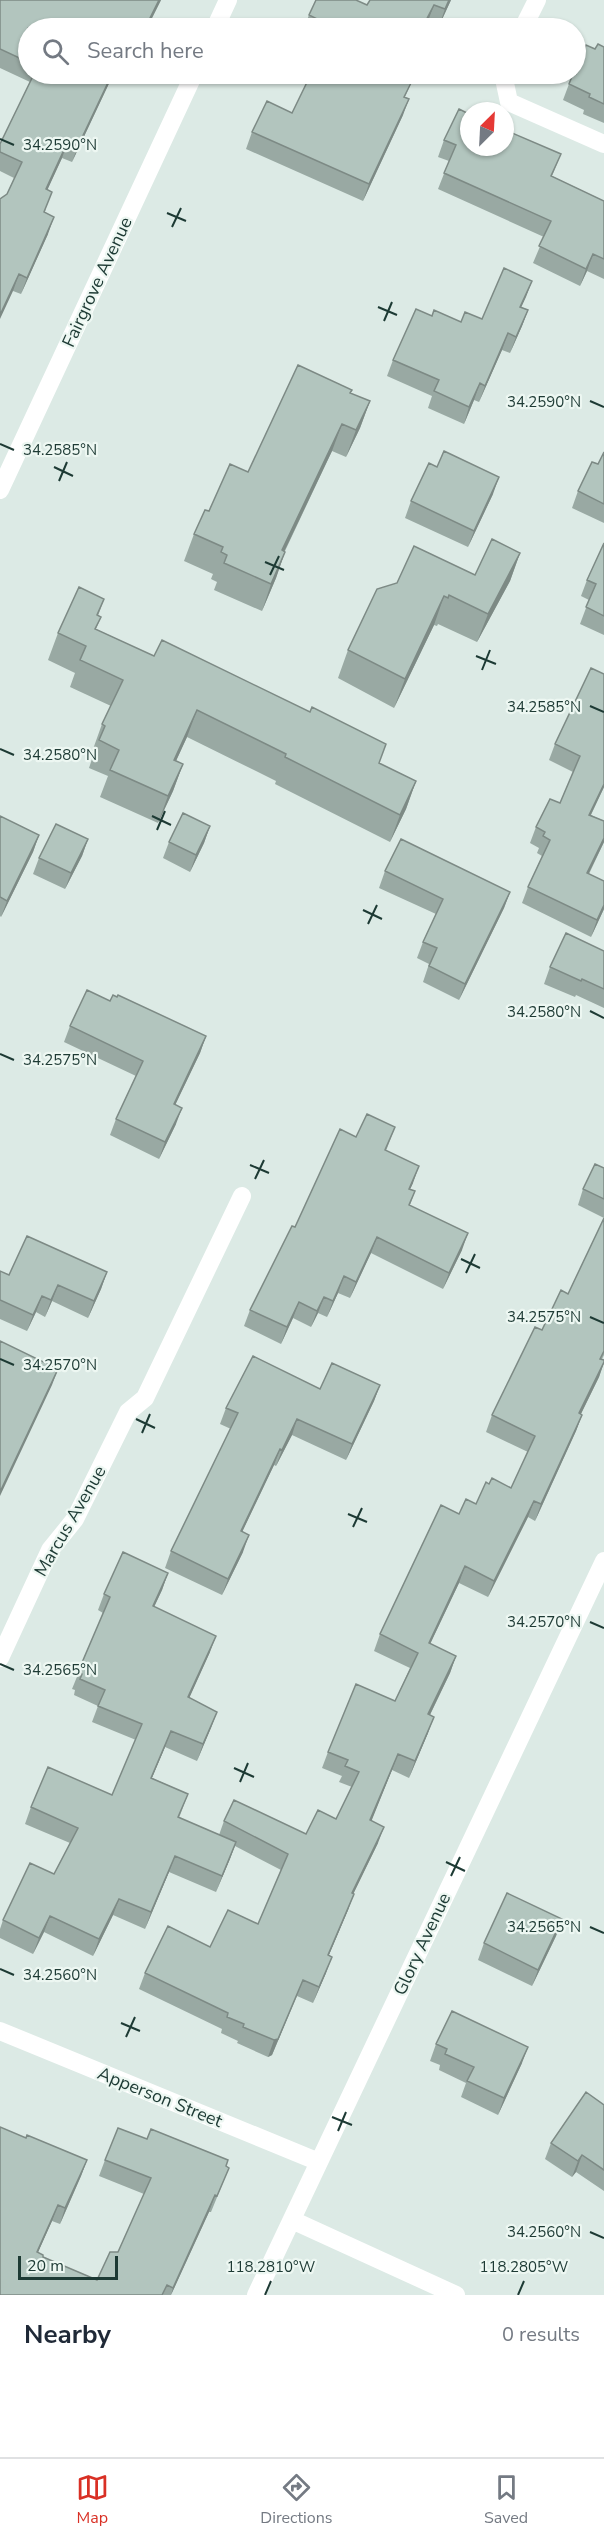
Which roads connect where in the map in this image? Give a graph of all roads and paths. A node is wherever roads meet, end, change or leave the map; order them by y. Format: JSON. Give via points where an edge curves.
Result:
{"nodes":[{"id":1,"x":228,"y":0,"type":"edge"},
{"id":2,"x":537,"y":0,"type":"edge"},
{"id":3,"x":220,"y":18,"type":"edge"},
{"id":4,"x":529,"y":18,"type":"edge"},
{"id":5,"x":189,"y":84,"type":"edge"},
{"id":6,"x":505,"y":84,"type":"edge"},
{"id":7,"x":604,"y":144,"type":"edge"},
{"id":8,"x":0,"y":490,"type":"edge"},
{"id":9,"x":242,"y":1196,"type":"dead end"},
{"id":10,"x":604,"y":1561,"type":"edge"},
{"id":11,"x":0,"y":1658,"type":"edge"},
{"id":12,"x":0,"y":2031,"type":"edge"},
{"id":13,"x":319,"y":2162,"type":"junction"},
{"id":14,"x":292,"y":2220,"type":"junction"},
{"id":15,"x":256,"y":2295,"type":"edge"},
{"id":16,"x":456,"y":2295,"type":"edge"}],
"edges":[{"from":1,"to":3,"type":"street"},
{"from":2,"to":4,"type":"street"},
{"from":5,"to":8,"type":"street","name":"Fairgrove Avenue"},
{"from":6,"to":7,"type":"street","via":[[509,102]]},
{"from":9,"to":11,"type":"street","name":"Marcus Avenue","via":[[145,1398],[128,1412],[75,1519],[50,1550]]},
{"from":10,"to":13,"type":"street","name":"Glory Avenue"},
{"from":12,"to":13,"type":"street","name":"Apperson Street"},
{"from":13,"to":14,"type":"street","name":"Glory Avenue"},
{"from":14,"to":15,"type":"street","name":"Glory Avenue"},
{"from":14,"to":16,"type":"street"}]}
